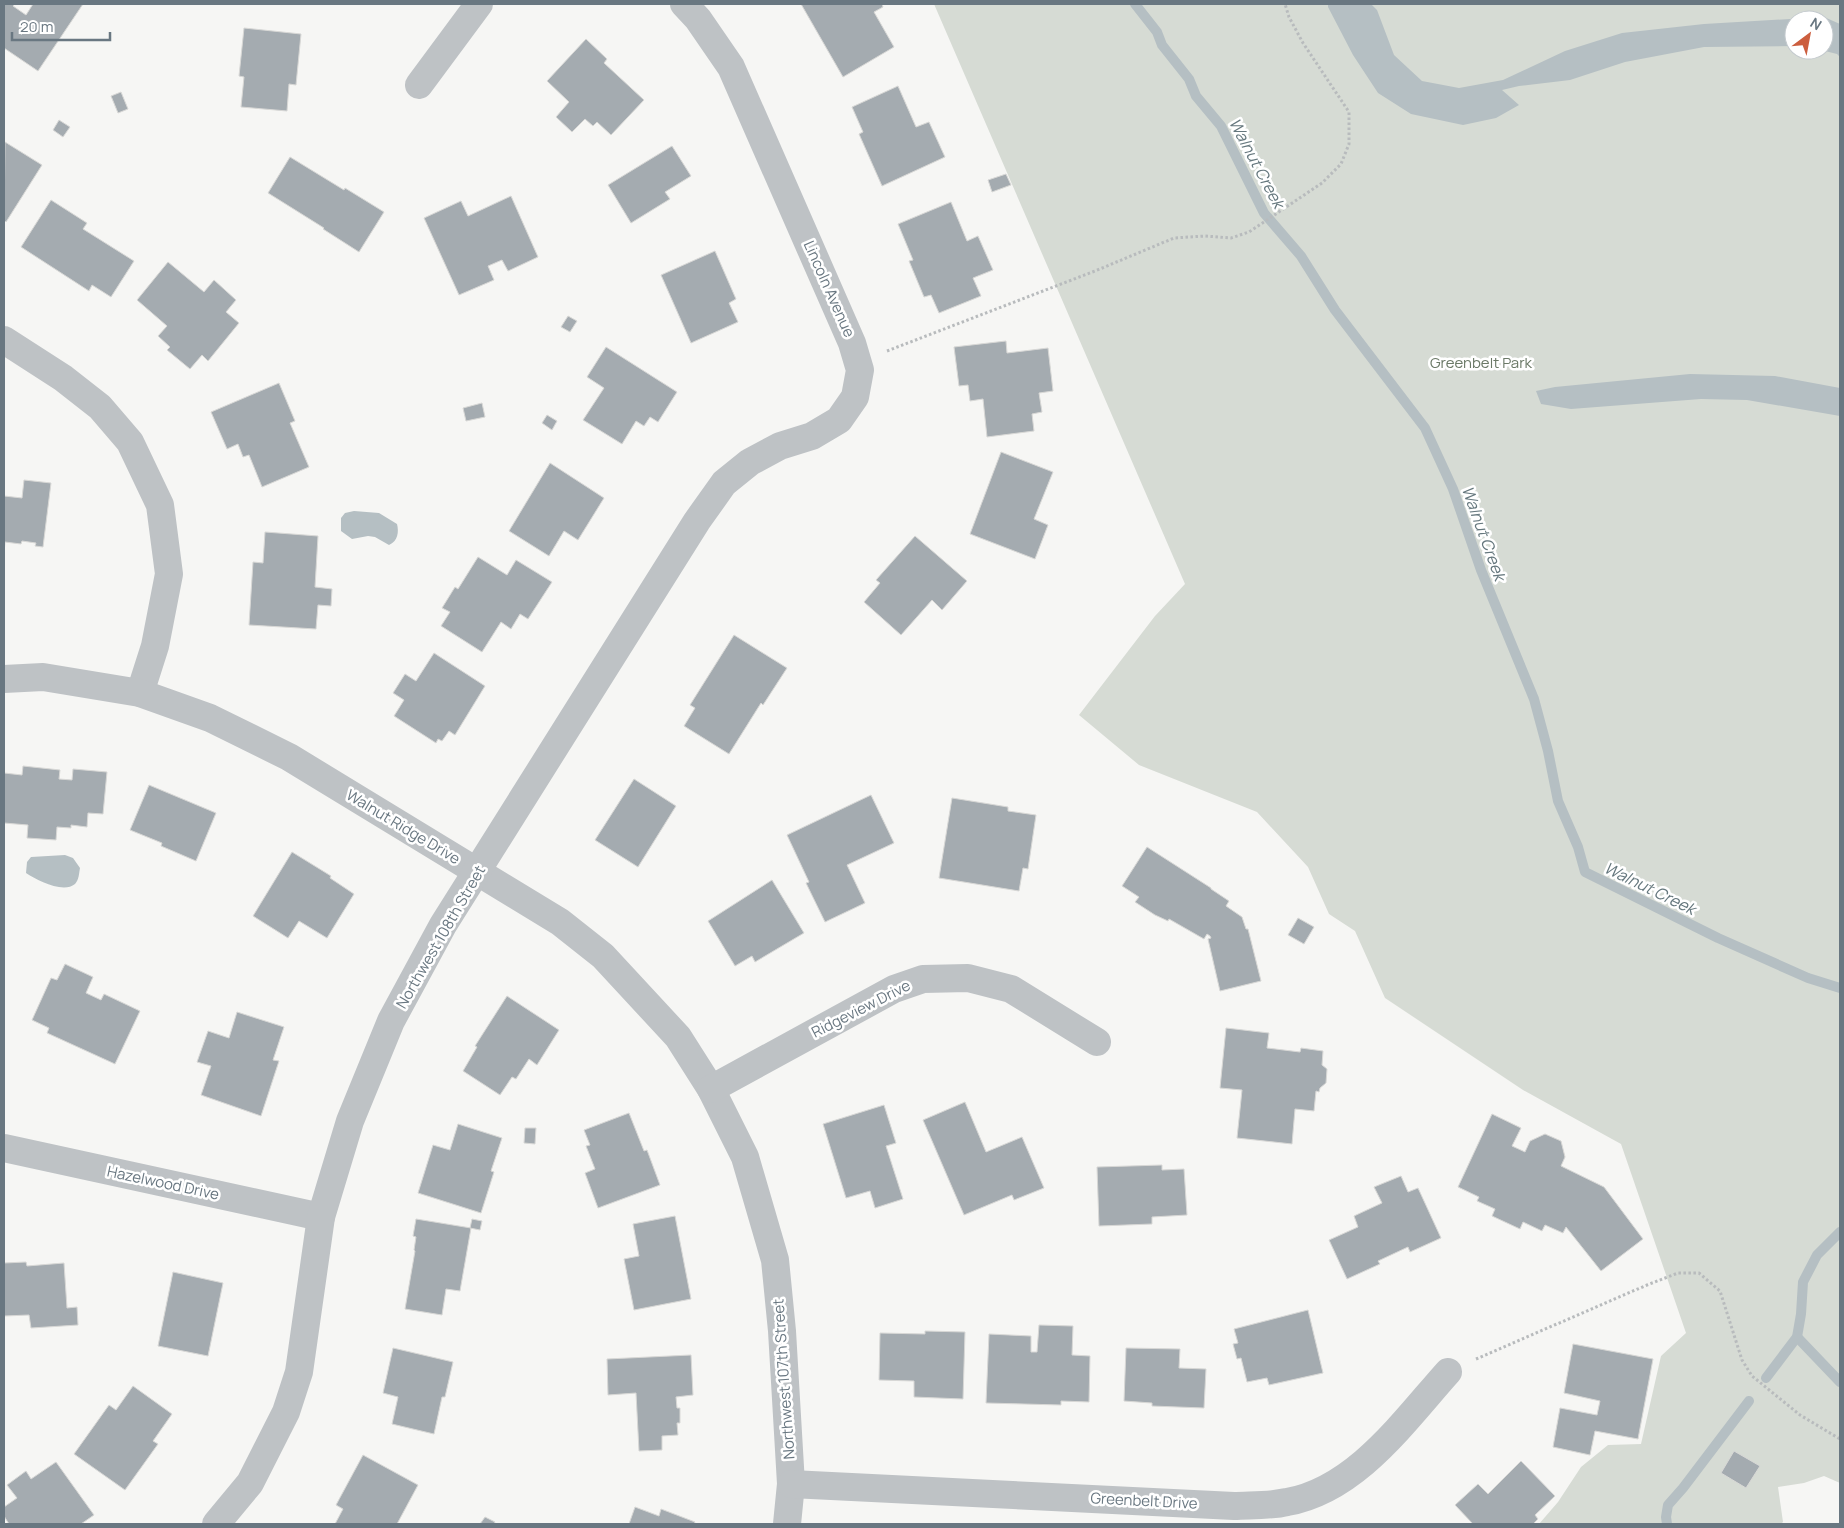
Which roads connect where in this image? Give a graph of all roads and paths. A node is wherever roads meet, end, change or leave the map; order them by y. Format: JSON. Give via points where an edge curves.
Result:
{"nodes":[{"id":1,"x":479,"y":4,"type":"edge"},
{"id":2,"x":684,"y":4,"type":"edge"},
{"id":3,"x":1285,"y":4,"type":"edge"},
{"id":4,"x":419,"y":85,"type":"dead end"},
{"id":5,"x":4,"y":340,"type":"edge"},
{"id":6,"x":858,"y":363,"type":"junction"},
{"id":7,"x":697,"y":521,"type":"joint"},
{"id":8,"x":4,"y":679,"type":"edge"},
{"id":9,"x":140,"y":693,"type":"junction"},
{"id":10,"x":478,"y":872,"type":"junction"},
{"id":11,"x":1097,"y":1042,"type":"dead end"},
{"id":12,"x":711,"y":1089,"type":"junction"},
{"id":13,"x":4,"y":1148,"type":"edge"},
{"id":14,"x":321,"y":1218,"type":"junction"},
{"id":15,"x":767,"y":1234,"type":"joint"},
{"id":16,"x":1448,"y":1372,"type":"joint"},
{"id":17,"x":1840,"y":1439,"type":"edge"},
{"id":18,"x":790,"y":1484,"type":"junction"},
{"id":19,"x":216,"y":1524,"type":"edge"},
{"id":20,"x":787,"y":1524,"type":"edge"}],
"edges":[{"from":1,"to":4,"type":"street"},
{"from":2,"to":6,"type":"street","name":"Lincoln Avenue","via":[[731,67]]},
{"from":3,"to":6,"type":"path","via":[[1303,43],[1349,112],[1349,144],[1342,164],[1322,183],[1249,232],[1231,238],[1174,238]]},
{"from":5,"to":9,"type":"street","via":[[63,378],[100,407],[130,442],[160,505],[168,574],[155,646]]},
{"from":6,"to":7,"type":"street","name":"Lincoln Avenue","via":[[860,370],[854,397],[839,420],[812,436],[780,446],[750,462],[724,483]]},
{"from":7,"to":10,"type":"street","name":"Northwest 108th Street"},
{"from":8,"to":9,"type":"street","name":"Walnut Ridge Drive","via":[[43,677]]},
{"from":9,"to":10,"type":"street","name":"Walnut Ridge Drive","via":[[210,718],[290,757]]},
{"from":10,"to":12,"type":"street","name":"Walnut Ridge Drive","via":[[560,922],[603,956],[678,1037]]},
{"from":10,"to":14,"type":"street","name":"Northwest 108th Street","via":[[444,925],[392,1021],[350,1121]]},
{"from":11,"to":12,"type":"street","name":"Ridgeview Drive","via":[[1012,989],[968,978],[923,979],[894,989]]},
{"from":12,"to":15,"type":"street","name":"Walnut Ridge Drive","via":[[744,1157]]},
{"from":13,"to":14,"type":"street","name":"Hazelwood Drive"},
{"from":14,"to":19,"type":"street","name":"Northwest 108th Street","via":[[299,1372],[286,1412],[250,1483]]},
{"from":15,"to":18,"type":"street","name":"Northwest 107th Street","via":[[775,1260],[782,1332]]},
{"from":16,"to":17,"type":"path","via":[[1647,1285],[1678,1273],[1699,1273],[1720,1291],[1742,1360],[1752,1376],[1800,1415]]},
{"from":16,"to":18,"type":"street","name":"Greenbelt Drive","via":[[1353,1473],[1322,1491],[1288,1502],[1234,1506]]},
{"from":18,"to":20,"type":"street","name":"Northwest 107th Street"}]}
